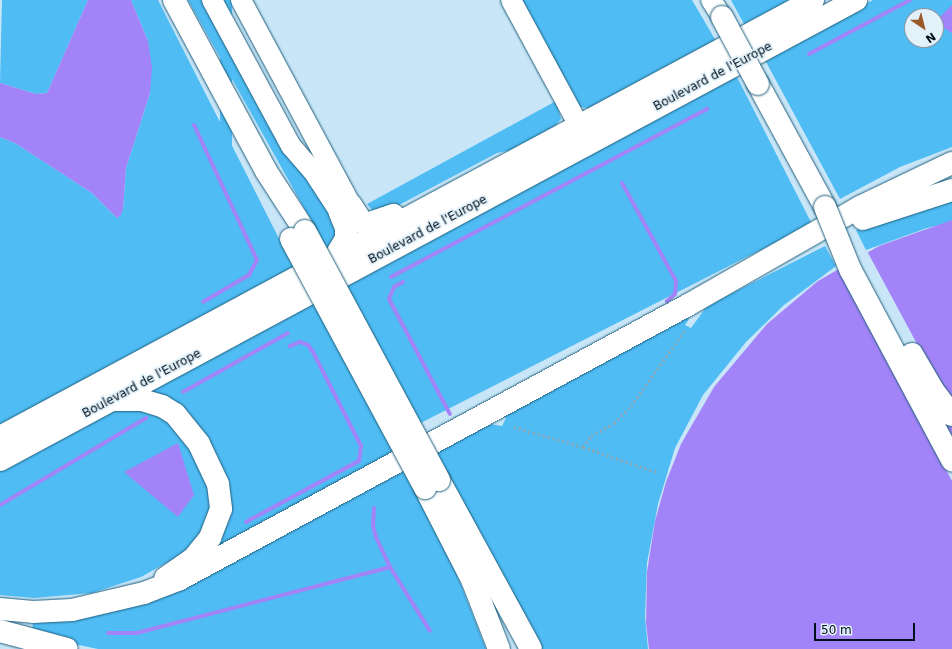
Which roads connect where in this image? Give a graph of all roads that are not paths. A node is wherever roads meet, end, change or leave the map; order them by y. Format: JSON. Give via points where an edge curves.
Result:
{"nodes":[{"id":1,"x":174,"y":0,"type":"edge"},
{"id":2,"x":212,"y":0,"type":"edge"},
{"id":3,"x":241,"y":0,"type":"edge"},
{"id":4,"x":511,"y":0,"type":"edge"},
{"id":5,"x":812,"y":0,"type":"edge"},
{"id":6,"x":856,"y":0,"type":"edge"},
{"id":7,"x":716,"y":6,"type":"edge"},
{"id":8,"x":579,"y":126,"type":"junction"},
{"id":9,"x":528,"y":153,"type":"junction"},
{"id":10,"x":952,"y":163,"type":"edge"},
{"id":11,"x":952,"y":190,"type":"edge"},
{"id":12,"x":825,"y":207,"type":"junction"},
{"id":13,"x":345,"y":208,"type":"junction"},
{"id":14,"x":335,"y":257,"type":"junction"},
{"id":15,"x":688,"y":305,"type":"junction"},
{"id":16,"x":112,"y":400,"type":"junction"},
{"id":17,"x":952,"y":415,"type":"edge"},
{"id":18,"x":0,"y":437,"type":"edge"},
{"id":19,"x":0,"y":460,"type":"edge"},
{"id":20,"x":952,"y":460,"type":"edge"},
{"id":21,"x":432,"y":484,"type":"junction"},
{"id":22,"x":125,"y":599,"type":"junction"},
{"id":23,"x":0,"y":609,"type":"edge"},
{"id":24,"x":0,"y":631,"type":"edge"},
{"id":25,"x":0,"y":640,"type":"edge"},
{"id":26,"x":22,"y":649,"type":"edge"},
{"id":27,"x":67,"y":649,"type":"edge"},
{"id":28,"x":500,"y":649,"type":"edge"},
{"id":29,"x":531,"y":649,"type":"edge"}],
"edges":[{"from":1,"to":21,"type":"main road","bridge":true},
{"from":2,"to":13,"type":"lane","via":[[291,146]]},
{"from":3,"to":13,"type":"lane"},
{"from":4,"to":8,"type":"lane"},
{"from":5,"to":8,"type":"main road","name":"Boulevard de l'Europe"},
{"from":6,"to":16,"type":"main road","name":"Boulevard de l'Europe"},
{"from":7,"to":12,"type":"main road","bridge":true},
{"from":8,"to":9,"type":"main road","name":"Boulevard de l'Europe"},
{"from":9,"to":13,"type":"main road","via":[[479,169],[373,224],[362,222]]},
{"from":9,"to":14,"type":"main road","name":"Boulevard de l'Europe"},
{"from":10,"to":15,"type":"main road","via":[[860,207]]},
{"from":11,"to":15,"type":"main road","via":[[882,212],[837,230]]},
{"from":12,"to":17,"type":"main road","bridge":true,"via":[[861,261],[922,372]]},
{"from":12,"to":20,"type":"main road","bridge":true,"via":[[850,269]]},
{"from":13,"to":14,"type":"main road","via":[[346,239]]},
{"from":14,"to":18,"type":"main road","name":"Boulevard de l'Europe"},
{"from":15,"to":22,"type":"main road","via":[[186,576]]},
{"from":16,"to":19,"type":"main road","name":"Boulevard de l'Europe"},
{"from":16,"to":22,"type":"main road","via":[[150,401],[180,418],[208,459],[218,484],[221,503],[215,529],[194,558],[156,583]]},
{"from":21,"to":28,"type":"main road"},
{"from":21,"to":29,"type":"main road"},
{"from":22,"to":23,"type":"main road","via":[[52,612]]},
{"from":24,"to":27,"type":"main road"},
{"from":25,"to":26,"type":"main road"}]}
